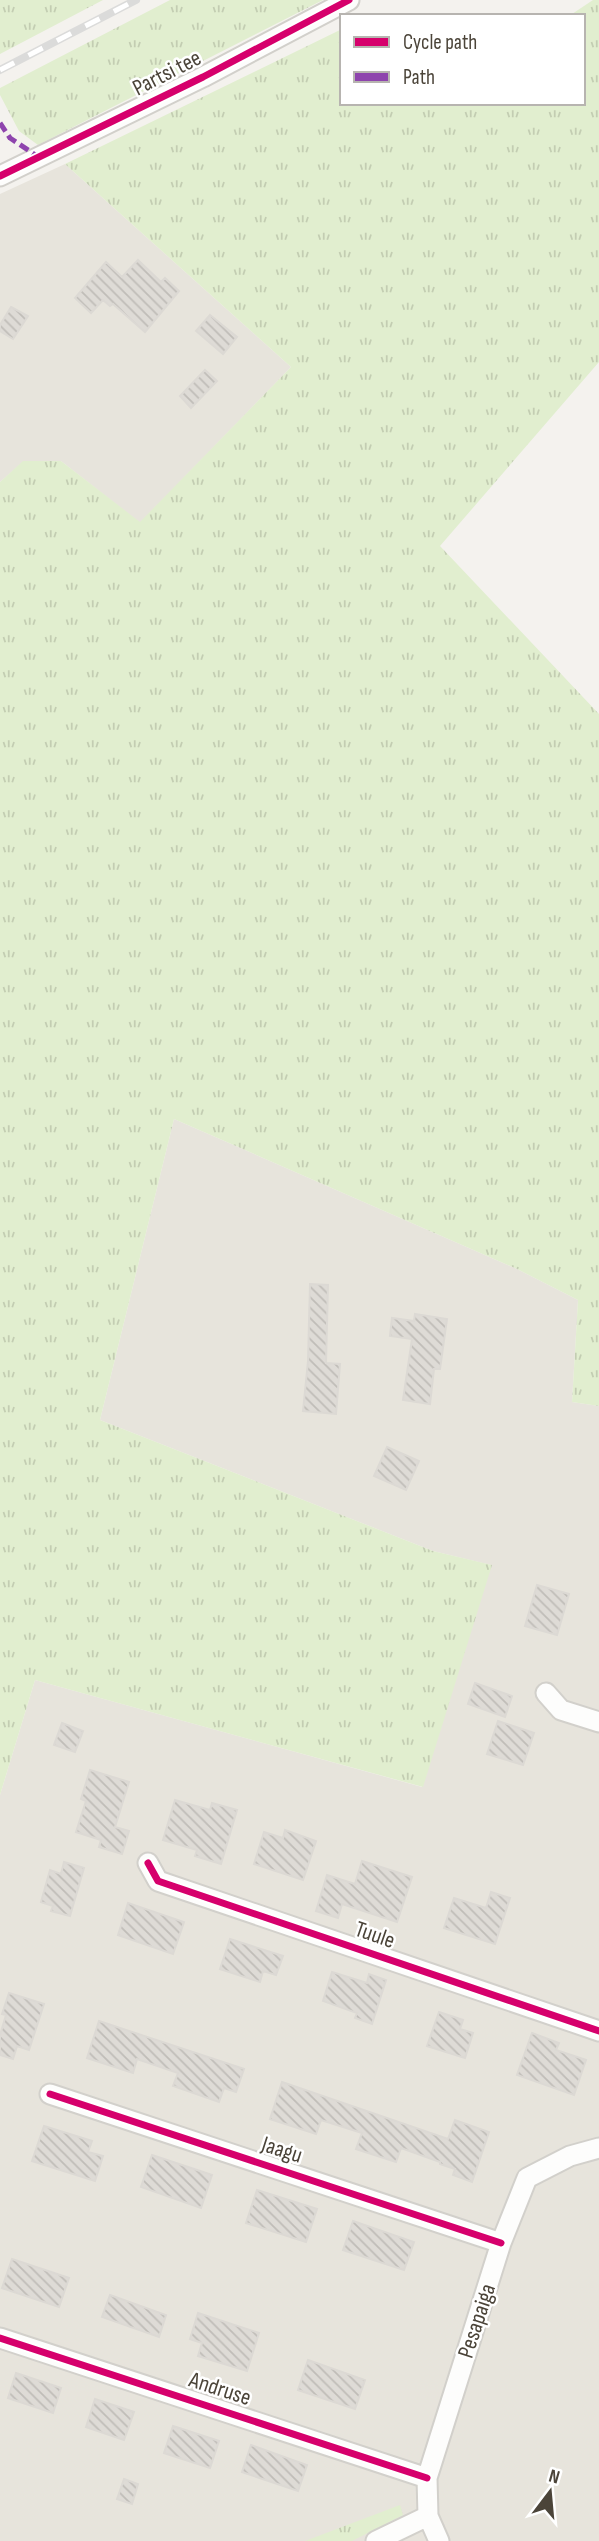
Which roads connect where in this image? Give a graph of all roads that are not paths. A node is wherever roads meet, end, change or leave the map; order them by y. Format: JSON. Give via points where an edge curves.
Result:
{"nodes":[{"id":1,"x":349,"y":0,"type":"edge"},
{"id":2,"x":0,"y":176,"type":"edge"},
{"id":3,"x":546,"y":1693,"type":"dead end"},
{"id":4,"x":599,"y":1722,"type":"edge"},
{"id":5,"x":148,"y":1863,"type":"dead end"},
{"id":6,"x":599,"y":2031,"type":"edge"},
{"id":7,"x":50,"y":2094,"type":"dead end"},
{"id":8,"x":599,"y":2148,"type":"edge"},
{"id":9,"x":501,"y":2243,"type":"junction"},
{"id":10,"x":0,"y":2338,"type":"edge"},
{"id":11,"x":427,"y":2478,"type":"junction"},
{"id":12,"x":428,"y":2516,"type":"junction"},
{"id":13,"x":376,"y":2541,"type":"edge"},
{"id":14,"x":439,"y":2541,"type":"edge"}],
"edges":[{"from":1,"to":2,"type":"street","name":"Partsi tee"},
{"from":3,"to":4,"type":"street","via":[[561,1710]]},
{"from":5,"to":6,"type":"street","name":"Tuule","via":[[158,1881]]},
{"from":7,"to":9,"type":"street","name":"Jaagu"},
{"from":8,"to":9,"type":"street","name":"Pesapaiga","via":[[570,2156],[527,2178]]},
{"from":9,"to":11,"type":"street","name":"Pesapaiga"},
{"from":10,"to":11,"type":"street","name":"Andruse"},
{"from":11,"to":12,"type":"street","name":"Pesapaiga"},
{"from":12,"to":13,"type":"street"},
{"from":12,"to":14,"type":"street","name":"Pesapaiga"}]}
